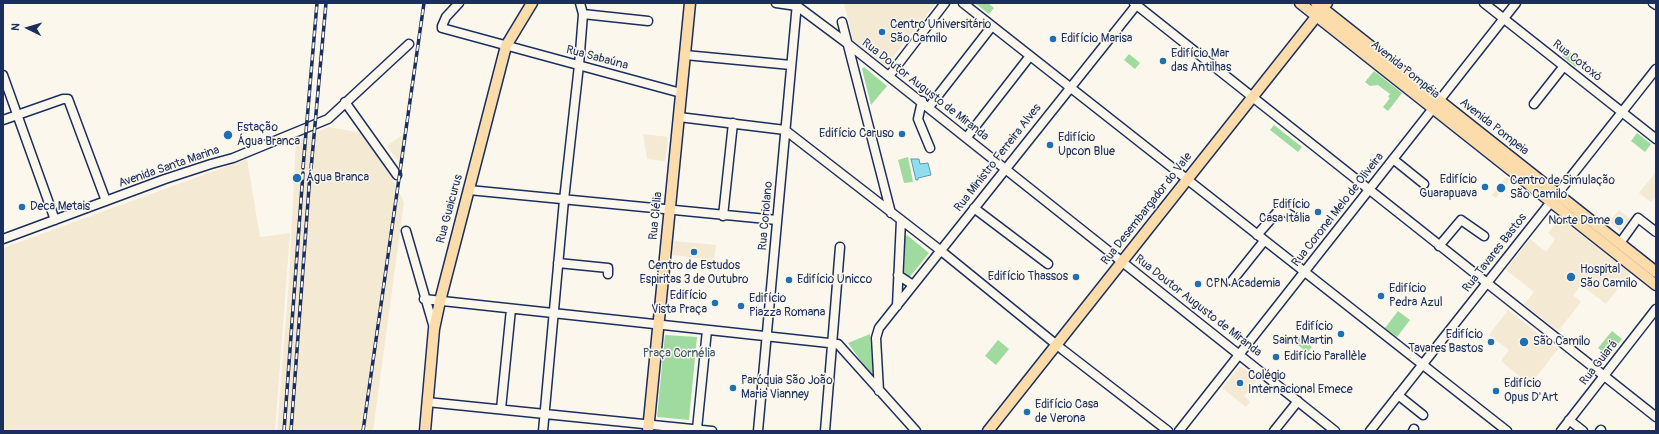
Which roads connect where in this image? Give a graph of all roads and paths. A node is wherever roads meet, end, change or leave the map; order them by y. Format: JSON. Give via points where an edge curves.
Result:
{"nodes":[{"id":1,"x":459,"y":3,"type":"edge"},
{"id":2,"x":532,"y":3,"type":"edge"},
{"id":3,"x":580,"y":3,"type":"edge"},
{"id":4,"x":690,"y":3,"type":"edge"},
{"id":5,"x":776,"y":3,"type":"edge"},
{"id":6,"x":945,"y":3,"type":"edge"},
{"id":7,"x":963,"y":3,"type":"edge"},
{"id":8,"x":1300,"y":3,"type":"edge"},
{"id":9,"x":1484,"y":3,"type":"edge"},
{"id":10,"x":1516,"y":3,"type":"edge"},
{"id":11,"x":1653,"y":3,"type":"edge"},
{"id":12,"x":1136,"y":4,"type":"edge"},
{"id":13,"x":797,"y":5,"type":"edge"},
{"id":14,"x":1656,"y":5,"type":"edge"},
{"id":15,"x":1321,"y":8,"type":"edge"},
{"id":16,"x":583,"y":14,"type":"junction"},
{"id":17,"x":1504,"y":19,"type":"junction"},
{"id":18,"x":648,"y":21,"type":"dead end"},
{"id":19,"x":842,"y":22,"type":"dead end"},
{"id":20,"x":992,"y":26,"type":"junction"},
{"id":21,"x":409,"y":44,"type":"dead end"},
{"id":22,"x":848,"y":44,"type":"junction"},
{"id":23,"x":506,"y":46,"type":"junction"},
{"id":24,"x":857,"y":52,"type":"junction"},
{"id":25,"x":685,"y":56,"type":"junction"},
{"id":26,"x":1030,"y":56,"type":"junction"},
{"id":27,"x":853,"y":63,"type":"junction"},
{"id":28,"x":579,"y":65,"type":"junction"},
{"id":29,"x":791,"y":66,"type":"junction"},
{"id":30,"x":1564,"y":66,"type":"junction"},
{"id":31,"x":1656,"y":69,"type":"edge"},
{"id":32,"x":3,"y":75,"type":"edge"},
{"id":33,"x":889,"y":76,"type":"junction"},
{"id":34,"x":1070,"y":87,"type":"junction"},
{"id":35,"x":681,"y":94,"type":"junction"},
{"id":36,"x":1252,"y":97,"type":"junction"},
{"id":37,"x":1439,"y":100,"type":"junction"},
{"id":38,"x":922,"y":101,"type":"junction"},
{"id":39,"x":345,"y":102,"type":"junction"},
{"id":40,"x":1534,"y":104,"type":"dead end"},
{"id":41,"x":930,"y":108,"type":"junction"},
{"id":42,"x":1433,"y":109,"type":"junction"},
{"id":43,"x":1622,"y":112,"type":"junction"},
{"id":44,"x":17,"y":115,"type":"junction"},
{"id":45,"x":679,"y":117,"type":"junction"},
{"id":46,"x":3,"y":120,"type":"edge"},
{"id":47,"x":921,"y":122,"type":"junction"},
{"id":48,"x":733,"y":123,"type":"junction"},
{"id":49,"x":785,"y":130,"type":"junction"},
{"id":50,"x":967,"y":137,"type":"junction"},
{"id":51,"x":1656,"y":139,"type":"edge"},
{"id":52,"x":930,"y":148,"type":"dead end"},
{"id":53,"x":1393,"y":159,"type":"junction"},
{"id":54,"x":1006,"y":168,"type":"junction"},
{"id":55,"x":397,"y":175,"type":"dead end"},
{"id":56,"x":1186,"y":179,"type":"junction"},
{"id":57,"x":1424,"y":184,"type":"dead end"},
{"id":58,"x":885,"y":188,"type":"junction"},
{"id":59,"x":469,"y":190,"type":"junction"},
{"id":60,"x":1370,"y":190,"type":"junction"},
{"id":61,"x":1557,"y":194,"type":"junction"},
{"id":62,"x":564,"y":200,"type":"junction"},
{"id":63,"x":106,"y":202,"type":"junction"},
{"id":64,"x":877,"y":202,"type":"junction"},
{"id":65,"x":1550,"y":202,"type":"junction"},
{"id":66,"x":974,"y":208,"type":"junction"},
{"id":67,"x":670,"y":210,"type":"junction"},
{"id":68,"x":891,"y":213,"type":"junction"},
{"id":69,"x":723,"y":216,"type":"junction"},
{"id":70,"x":1292,"y":216,"type":"dead end"},
{"id":71,"x":54,"y":220,"type":"junction"},
{"id":72,"x":777,"y":220,"type":"junction"},
{"id":73,"x":901,"y":220,"type":"junction"},
{"id":74,"x":406,"y":231,"type":"dead end"},
{"id":75,"x":1656,"y":232,"type":"edge"},
{"id":76,"x":1257,"y":236,"type":"junction"},
{"id":77,"x":1484,"y":236,"type":"dead end"},
{"id":78,"x":3,"y":239,"type":"edge"},
{"id":79,"x":1264,"y":241,"type":"junction"},
{"id":80,"x":1620,"y":243,"type":"junction"},
{"id":81,"x":1439,"y":246,"type":"junction"},
{"id":82,"x":840,"y":247,"type":"dead end"},
{"id":83,"x":940,"y":250,"type":"junction"},
{"id":84,"x":1122,"y":261,"type":"junction"},
{"id":85,"x":558,"y":262,"type":"junction"},
{"id":86,"x":1048,"y":264,"type":"dead end"},
{"id":87,"x":1304,"y":272,"type":"junction"},
{"id":88,"x":1656,"y":272,"type":"edge"},
{"id":89,"x":608,"y":274,"type":"dead end"},
{"id":90,"x":898,"y":275,"type":"junction"},
{"id":91,"x":1232,"y":281,"type":"dead end"},
{"id":92,"x":1487,"y":282,"type":"junction"},
{"id":93,"x":913,"y":285,"type":"junction"},
{"id":94,"x":1656,"y":285,"type":"edge"},
{"id":95,"x":424,"y":299,"type":"junction"},
{"id":96,"x":440,"y":301,"type":"junction"},
{"id":97,"x":897,"y":306,"type":"junction"},
{"id":98,"x":511,"y":308,"type":"junction"},
{"id":99,"x":1656,"y":309,"type":"edge"},
{"id":100,"x":553,"y":313,"type":"junction"},
{"id":101,"x":659,"y":324,"type":"junction"},
{"id":102,"x":434,"y":329,"type":"junction"},
{"id":103,"x":707,"y":330,"type":"junction"},
{"id":104,"x":768,"y":336,"type":"junction"},
{"id":105,"x":832,"y":344,"type":"junction"},
{"id":106,"x":1056,"y":344,"type":"junction"},
{"id":107,"x":1239,"y":354,"type":"junction"},
{"id":108,"x":1421,"y":365,"type":"junction"},
{"id":109,"x":1604,"y":376,"type":"junction"},
{"id":110,"x":879,"y":391,"type":"junction"},
{"id":111,"x":1398,"y":395,"type":"junction"},
{"id":112,"x":1298,"y":401,"type":"junction"},
{"id":113,"x":427,"y":402,"type":"junction"},
{"id":114,"x":501,"y":410,"type":"junction"},
{"id":115,"x":544,"y":414,"type":"junction"},
{"id":116,"x":1423,"y":415,"type":"dead end"},
{"id":117,"x":826,"y":416,"type":"junction"},
{"id":118,"x":1656,"y":417,"type":"edge"},
{"id":119,"x":1569,"y":420,"type":"junction"},
{"id":120,"x":649,"y":428,"type":"edge"},
{"id":121,"x":697,"y":429,"type":"junction"},
{"id":122,"x":993,"y":429,"type":"edge"},
{"id":123,"x":425,"y":431,"type":"edge"},
{"id":124,"x":543,"y":431,"type":"edge"},
{"id":125,"x":712,"y":431,"type":"edge"},
{"id":126,"x":758,"y":431,"type":"edge"},
{"id":127,"x":825,"y":431,"type":"edge"},
{"id":128,"x":830,"y":431,"type":"edge"},
{"id":129,"x":916,"y":431,"type":"edge"},
{"id":130,"x":1168,"y":431,"type":"edge"},
{"id":131,"x":1179,"y":431,"type":"edge"},
{"id":132,"x":1274,"y":431,"type":"edge"},
{"id":133,"x":1335,"y":431,"type":"edge"},
{"id":134,"x":1370,"y":431,"type":"edge"},
{"id":135,"x":1507,"y":431,"type":"edge"},
{"id":136,"x":1561,"y":431,"type":"edge"},
{"id":137,"x":1584,"y":431,"type":"edge"}],
"edges":[{"from":1,"to":23,"type":"street","name":"Rua Sabaúna","via":[[446,17],[442,28]]},
{"from":2,"to":23,"type":"main road","name":"Rua Guaicurus"},
{"from":3,"to":16,"type":"street"},
{"from":4,"to":25,"type":"main road","name":"Rua Clélia"},
{"from":5,"to":13,"type":"street","name":"Rua Doutor Augusto de Miranda"},
{"from":6,"to":33,"type":"street"},
{"from":7,"to":20,"type":"street"},
{"from":8,"to":15,"type":"main road","name":"Avenida Pompéia"},
{"from":9,"to":17,"type":"street","name":"Rua Cotoxó"},
{"from":10,"to":17,"type":"street","name":"Rua Coronel Melo de Oliveira"},
{"from":11,"to":14,"type":"street"},
{"from":12,"to":34,"type":"street","name":"Rua Ministro Ferreira Alves"},
{"from":12,"to":36,"type":"street"},
{"from":13,"to":22,"type":"street","name":"Rua Doutor Augusto de Miranda"},
{"from":13,"to":29,"type":"street","name":"Rua Coriolano"},
{"from":15,"to":36,"type":"main road","name":"Rua Desembargador do Vale"},
{"from":15,"to":37,"type":"main road","name":"Avenida Pompeia"},
{"from":15,"to":42,"type":"main road","name":"Avenida Pompéia"},
{"from":16,"to":18,"type":"street"},
{"from":16,"to":28,"type":"street"},
{"from":17,"to":30,"type":"street","name":"Rua Cotoxó"},
{"from":17,"to":37,"type":"street","name":"Rua Coronel Melo de Oliveira"},
{"from":19,"to":22,"type":"street"},
{"from":20,"to":26,"type":"street"},
{"from":20,"to":41,"type":"street"},
{"from":21,"to":39,"type":"street","name":"Avenida Santa Marina"},
{"from":22,"to":24,"type":"street","name":"Rua Doutor Augusto de Miranda"},
{"from":22,"to":27,"type":"street"},
{"from":23,"to":28,"type":"street","name":"Rua Sabaúna"},
{"from":23,"to":59,"type":"main road","name":"Rua Guaicurus"},
{"from":24,"to":27,"type":"street"},
{"from":24,"to":33,"type":"street","name":"Rua Doutor Augusto de Miranda"},
{"from":25,"to":29,"type":"street"},
{"from":25,"to":35,"type":"main road","name":"Rua Clélia"},
{"from":26,"to":34,"type":"street"},
{"from":26,"to":50,"type":"street"},
{"from":27,"to":58,"type":"street"},
{"from":28,"to":35,"type":"street","name":"Rua Sabaúna"},
{"from":28,"to":62,"type":"street"},
{"from":29,"to":49,"type":"street","name":"Rua Coriolano"},
{"from":30,"to":40,"type":"street"},
{"from":30,"to":43,"type":"street","name":"Rua Cotoxó"},
{"from":31,"to":43,"type":"street","name":"Rua Tavares Bastos"},
{"from":32,"to":44,"type":"street"},
{"from":33,"to":38,"type":"street","name":"Rua Doutor Augusto de Miranda"},
{"from":34,"to":54,"type":"street","name":"Rua Ministro Ferreira Alves"},
{"from":34,"to":56,"type":"street"},
{"from":35,"to":45,"type":"main road","name":"Rua Clélia"},
{"from":36,"to":56,"type":"main road","name":"Rua Desembargador do Vale"},
{"from":36,"to":60,"type":"street"},
{"from":37,"to":42,"type":"street","name":"Rua Coronel Melo de Oliveira"},
{"from":37,"to":61,"type":"main road","name":"Avenida Pompeia"},
{"from":38,"to":41,"type":"street","name":"Rua Doutor Augusto de Miranda"},
{"from":38,"to":47,"type":"street","via":[[918,115]]},
{"from":39,"to":55,"type":"street"},
{"from":39,"to":63,"type":"street","name":"Avenida Santa Marina","via":[[328,118],[306,128],[234,158],[210,164]]},
{"from":41,"to":47,"type":"street"},
{"from":41,"to":50,"type":"street","name":"Rua Doutor Augusto de Miranda"},
{"from":42,"to":53,"type":"street","name":"Rua Coronel Melo de Oliveira"},
{"from":42,"to":65,"type":"main road","name":"Avenida Pompéia"},
{"from":43,"to":51,"type":"street","name":"Rua Cotoxó"},
{"from":43,"to":61,"type":"street","name":"Rua Tavares Bastos"},
{"from":44,"to":46,"type":"street"},
{"from":44,"to":63,"type":"street","via":[[63,99],[69,101]]},
{"from":44,"to":71,"type":"street"},
{"from":45,"to":48,"type":"street"},
{"from":45,"to":67,"type":"main road","name":"Rua Clélia"},
{"from":47,"to":52,"type":"street"},
{"from":48,"to":49,"type":"street"},
{"from":48,"to":69,"type":"street"},
{"from":49,"to":64,"type":"street"},
{"from":49,"to":72,"type":"street","name":"Rua Coriolano"},
{"from":50,"to":54,"type":"street","name":"Rua Doutor Augusto de Miranda"},
{"from":53,"to":57,"type":"street"},
{"from":53,"to":60,"type":"street","name":"Rua Coronel Melo de Oliveira"},
{"from":54,"to":66,"type":"street","name":"Rua Ministro Ferreira Alves"},
{"from":54,"to":84,"type":"street","name":"Rua Doutor Augusto de Miranda"},
{"from":56,"to":76,"type":"street"},
{"from":56,"to":84,"type":"main road","name":"Rua Desembargador do Vale"},
{"from":58,"to":64,"type":"street"},
{"from":58,"to":68,"type":"street"},
{"from":59,"to":62,"type":"street"},
{"from":59,"to":96,"type":"main road","name":"Rua Guaicurus"},
{"from":60,"to":81,"type":"street"},
{"from":60,"to":87,"type":"street","name":"Rua Coronel Melo de Oliveira"},
{"from":61,"to":65,"type":"street","name":"Rua Tavares Bastos"},
{"from":61,"to":80,"type":"main road","name":"Avenida Pompeia"},
{"from":62,"to":67,"type":"street"},
{"from":62,"to":85,"type":"street"},
{"from":63,"to":71,"type":"street","name":"Avenida Santa Marina"},
{"from":64,"to":68,"type":"street"},
{"from":65,"to":92,"type":"street","name":"Rua Tavares Bastos"},
{"from":65,"to":94,"type":"main road"},
{"from":66,"to":83,"type":"street","name":"Rua Ministro Ferreira Alves"},
{"from":66,"to":86,"type":"street"},
{"from":67,"to":69,"type":"street"},
{"from":67,"to":101,"type":"main road","name":"Rua Clélia"},
{"from":68,"to":73,"type":"street"},
{"from":69,"to":72,"type":"street"},
{"from":70,"to":76,"type":"street","via":[[1280,209]]},
{"from":71,"to":78,"type":"street","name":"Avenida Santa Marina"},
{"from":72,"to":104,"type":"street","name":"Rua Coriolano"},
{"from":73,"to":83,"type":"street"},
{"from":73,"to":90,"type":"street"},
{"from":74,"to":95,"type":"street"},
{"from":75,"to":80,"type":"street","via":[[1638,218]]},
{"from":76,"to":79,"type":"street"},
{"from":77,"to":81,"type":"street","via":[[1461,220]]},
{"from":79,"to":87,"type":"street"},
{"from":79,"to":91,"type":"street"},
{"from":80,"to":88,"type":"main road","name":"Avenida Pompeia"},
{"from":81,"to":92,"type":"street"},
{"from":82,"to":105,"type":"street"},
{"from":83,"to":93,"type":"street","name":"Rua Ministro Ferreira Alves"},
{"from":83,"to":106,"type":"street"},
{"from":84,"to":106,"type":"main road","name":"Rua Desembargador do Vale"},
{"from":84,"to":107,"type":"street","name":"Rua Doutor Augusto de Miranda"},
{"from":85,"to":89,"type":"street","via":[[608,268]]},
{"from":85,"to":100,"type":"street"},
{"from":87,"to":107,"type":"street","name":"Rua Coronel Melo de Oliveira"},
{"from":87,"to":108,"type":"street"},
{"from":90,"to":93,"type":"street"},
{"from":90,"to":97,"type":"street"},
{"from":92,"to":108,"type":"street","name":"Rua Tavares Bastos"},
{"from":92,"to":109,"type":"street"},
{"from":93,"to":97,"type":"street","name":"Rua Ministro Ferreira Alves"},
{"from":95,"to":96,"type":"street"},
{"from":95,"to":102,"type":"street"},
{"from":96,"to":98,"type":"street"},
{"from":96,"to":102,"type":"main road","name":"Rua Guaicurus"},
{"from":97,"to":110,"type":"street","name":"Rua Ministro Ferreira Alves","via":[[879,329],[876,338]]},
{"from":98,"to":100,"type":"street"},
{"from":98,"to":114,"type":"street"},
{"from":99,"to":109,"type":"street","name":"Rua Guiará"},
{"from":100,"to":101,"type":"street"},
{"from":100,"to":115,"type":"street"},
{"from":101,"to":103,"type":"street"},
{"from":101,"to":120,"type":"main road","name":"Rua Clélia"},
{"from":102,"to":113,"type":"main road","name":"Rua Guaicurus"},
{"from":103,"to":104,"type":"street"},
{"from":103,"to":121,"type":"street"},
{"from":104,"to":105,"type":"street"},
{"from":104,"to":126,"type":"street","name":"Rua Coriolano"},
{"from":105,"to":110,"type":"street","via":[[838,344]]},
{"from":105,"to":117,"type":"street"},
{"from":106,"to":122,"type":"main road","name":"Rua Desembargador do Vale"},
{"from":106,"to":130,"type":"street"},
{"from":107,"to":112,"type":"street","name":"Rua Doutor Augusto de Miranda"},
{"from":107,"to":131,"type":"street","name":"Rua Coronel Melo de Oliveira"},
{"from":108,"to":111,"type":"street","name":"Rua Tavares Bastos"},
{"from":108,"to":135,"type":"street"},
{"from":109,"to":118,"type":"street"},
{"from":109,"to":119,"type":"street","name":"Rua Guiará"},
{"from":110,"to":129,"type":"street"},
{"from":111,"to":116,"type":"street"},
{"from":111,"to":134,"type":"street","name":"Rua Tavares Bastos"},
{"from":112,"to":132,"type":"street"},
{"from":112,"to":133,"type":"street","name":"Rua Doutor Augusto de Miranda"},
{"from":113,"to":114,"type":"street"},
{"from":113,"to":123,"type":"main road","name":"Rua Guaicurus"},
{"from":114,"to":115,"type":"street"},
{"from":115,"to":120,"type":"street"},
{"from":115,"to":124,"type":"street"},
{"from":117,"to":127,"type":"street"},
{"from":117,"to":128,"type":"street"},
{"from":119,"to":136,"type":"street","name":"Rua Guiará"},
{"from":119,"to":137,"type":"street"},
{"from":120,"to":121,"type":"street"},
{"from":121,"to":125,"type":"street"}]}
